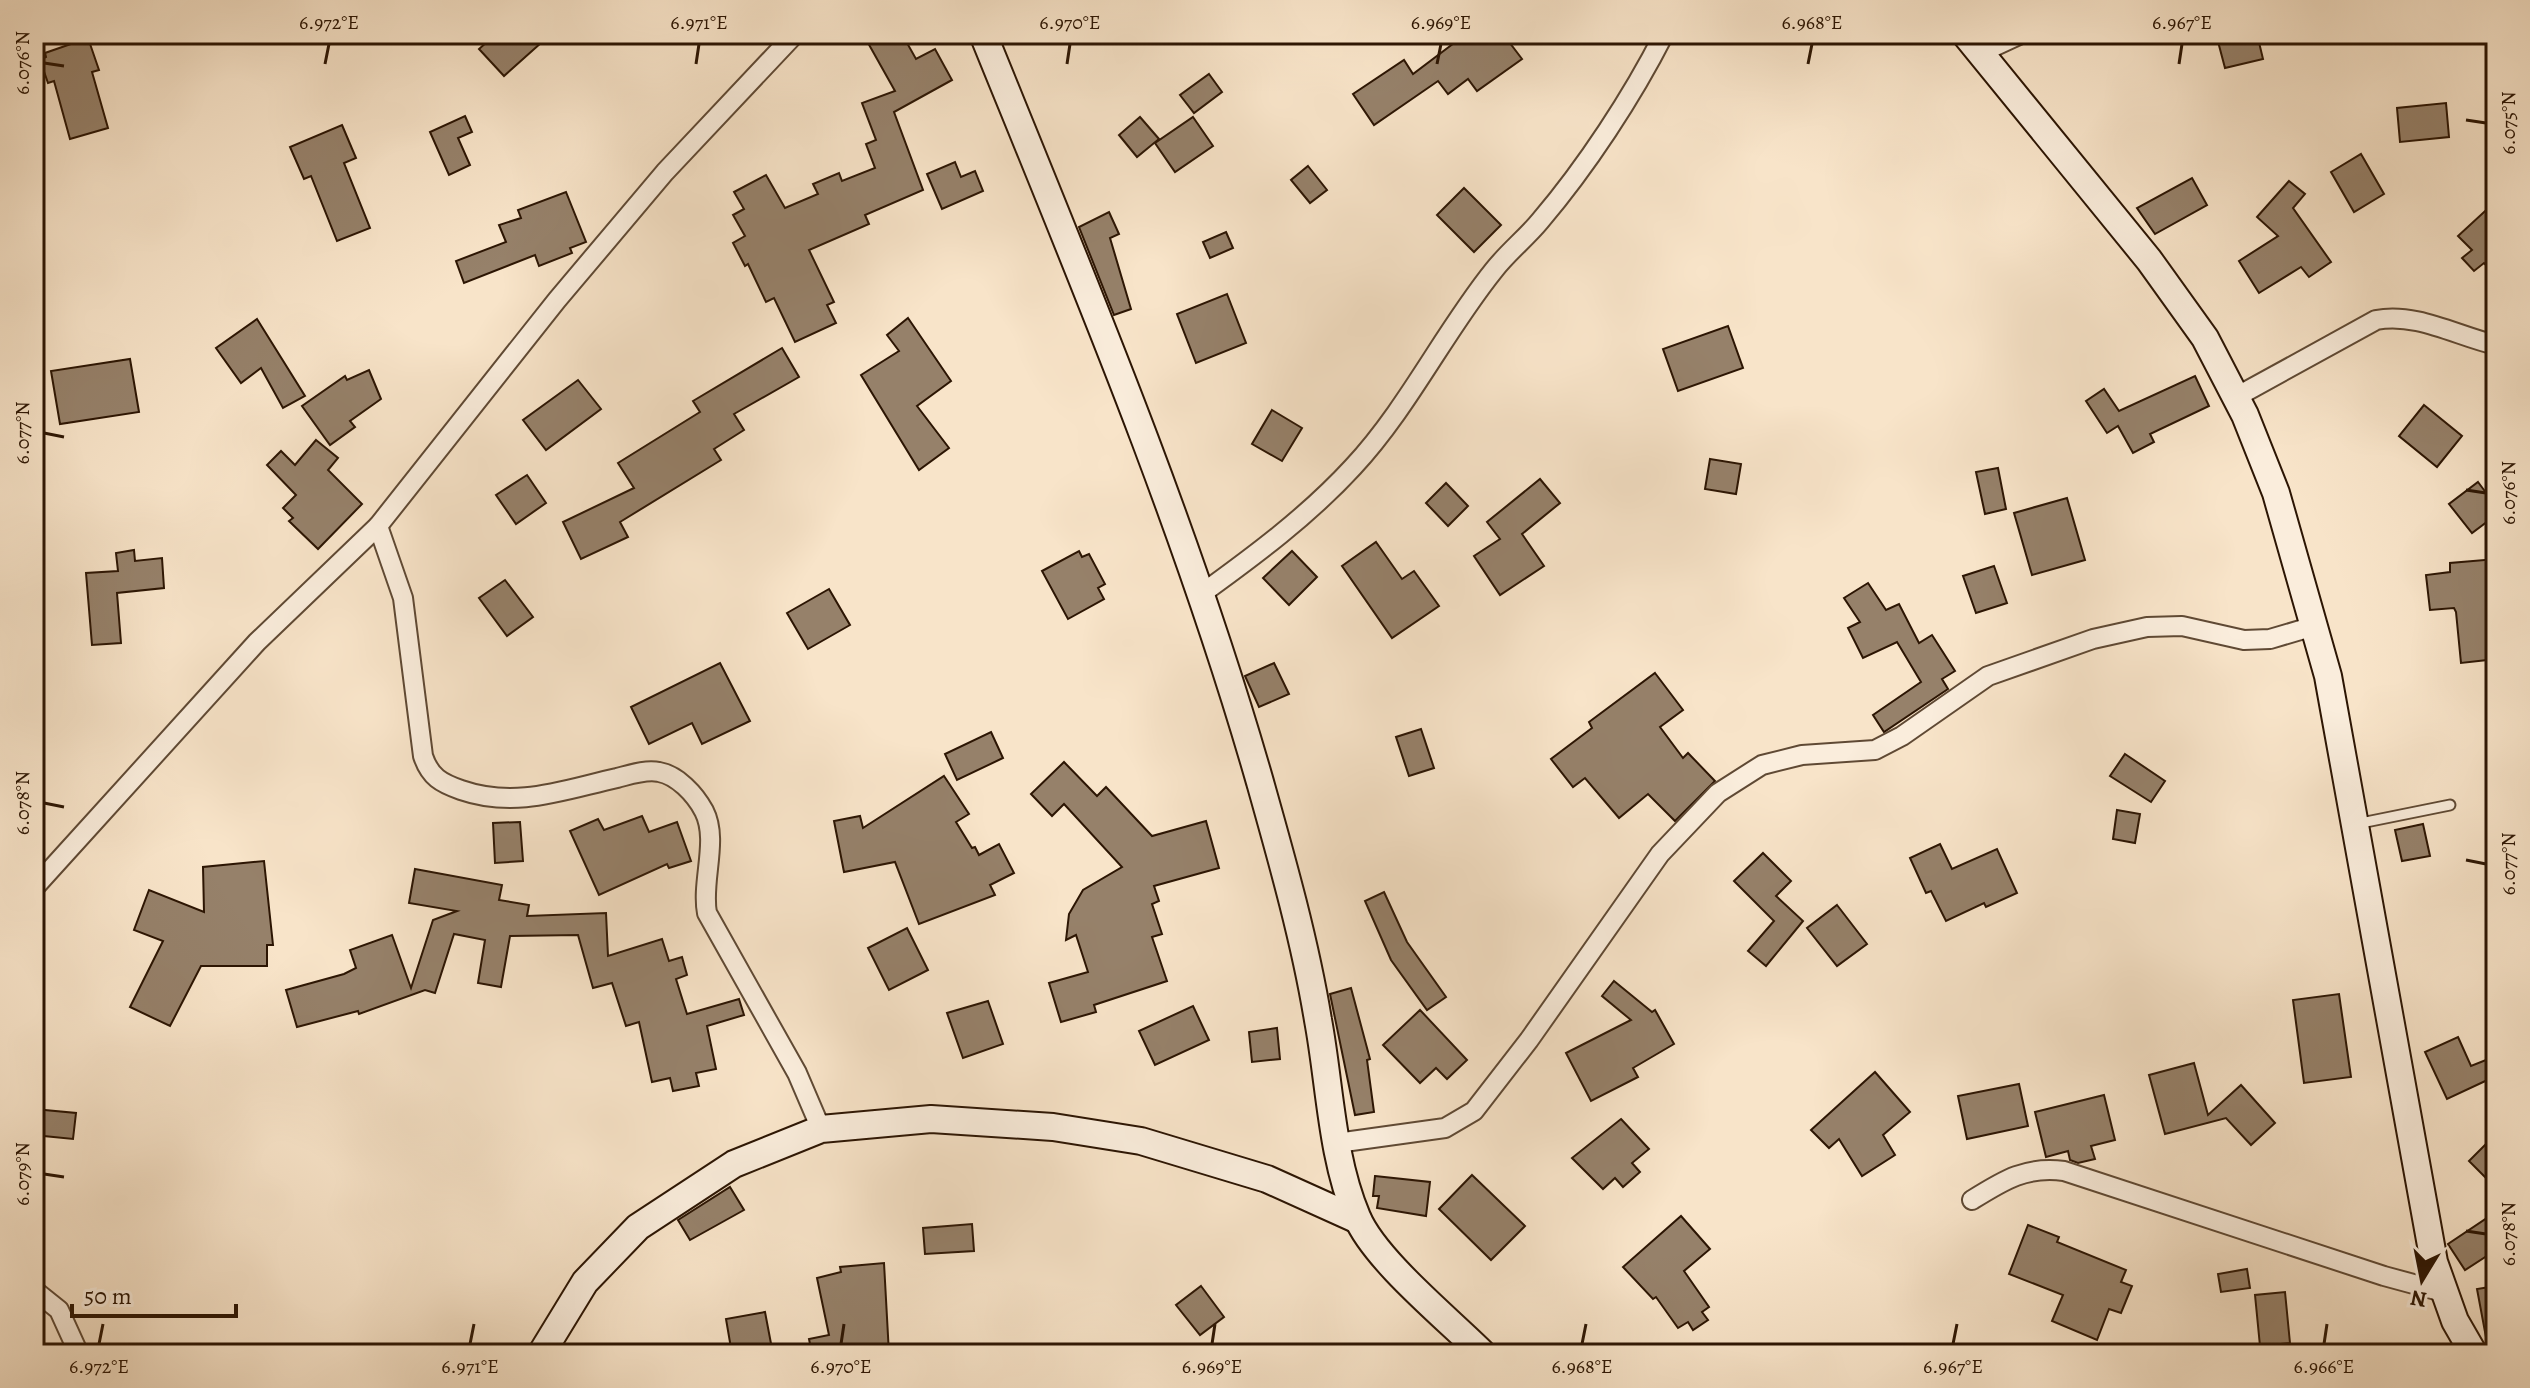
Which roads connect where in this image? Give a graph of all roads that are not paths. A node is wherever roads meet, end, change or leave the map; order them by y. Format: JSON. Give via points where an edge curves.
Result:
{"nodes":[{"id":1,"x":795,"y":34,"type":"edge"},
{"id":2,"x":983,"y":34,"type":"edge"},
{"id":3,"x":1664,"y":34,"type":"edge"},
{"id":4,"x":2021,"y":34,"type":"edge"},
{"id":5,"x":1972,"y":44,"type":"edge"},
{"id":6,"x":2496,"y":345,"type":"edge"},
{"id":7,"x":2236,"y":397,"type":"junction"},
{"id":8,"x":378,"y":526,"type":"junction"},
{"id":9,"x":1200,"y":595,"type":"junction"},
{"id":10,"x":2314,"y":626,"type":"junction"},
{"id":11,"x":2450,"y":805,"type":"dead end"},
{"id":12,"x":2356,"y":824,"type":"junction"},
{"id":13,"x":34,"y":888,"type":"edge"},
{"id":14,"x":821,"y":1129,"type":"junction"},
{"id":15,"x":1337,"y":1143,"type":"junction"},
{"id":16,"x":1972,"y":1200,"type":"dead end"},
{"id":17,"x":1358,"y":1220,"type":"junction"},
{"id":18,"x":34,"y":1290,"type":"edge"},
{"id":19,"x":2443,"y":1292,"type":"junction"},
{"id":20,"x":79,"y":1354,"type":"edge"},
{"id":21,"x":541,"y":1354,"type":"edge"},
{"id":22,"x":1483,"y":1354,"type":"edge"},
{"id":23,"x":2474,"y":1354,"type":"edge"}],
"edges":[{"from":1,"to":8,"type":"street","via":[[665,172]]},
{"from":2,"to":9,"type":"street"},
{"from":3,"to":9,"type":"street","via":[[1584,161],[1541,221],[1455,320],[1401,406],[1354,467],[1267,546]]},
{"from":4,"to":5,"type":"street"},
{"from":5,"to":7,"type":"street","via":[[2149,260],[2205,338]]},
{"from":6,"to":7,"type":"street","via":[[2395,316],[2376,320]]},
{"from":7,"to":10,"type":"street","via":[[2276,493]]},
{"from":8,"to":13,"type":"street","via":[[257,642]]},
{"from":8,"to":14,"type":"street","via":[[403,598],[429,772],[445,785],[493,800],[569,791],[655,771],[671,776],[692,794],[705,812],[710,835],[703,893],[707,913],[797,1073]]},
{"from":9,"to":15,"type":"street","via":[[1260,782],[1308,973]]},
{"from":10,"to":12,"type":"street"},
{"from":10,"to":15,"type":"street","via":[[2270,639],[2244,640],[2182,626],[2147,627],[2093,639],[1988,676],[1875,750],[1802,755],[1762,765],[1718,793],[1660,854],[1474,1111],[1445,1128]]},
{"from":11,"to":12,"type":"lane"},
{"from":12,"to":19,"type":"street"},
{"from":14,"to":17,"type":"street","via":[[931,1119],[1053,1127],[1141,1141],[1267,1179]]},
{"from":14,"to":21,"type":"street","via":[[734,1164],[638,1227],[585,1282]]},
{"from":15,"to":17,"type":"street"},
{"from":16,"to":19,"type":"street","via":[[2012,1175],[2040,1168],[2064,1171]]},
{"from":17,"to":22,"type":"street","via":[[1384,1256]]},
{"from":18,"to":20,"type":"street","via":[[59,1310]]},
{"from":19,"to":23,"type":"street"}]}
